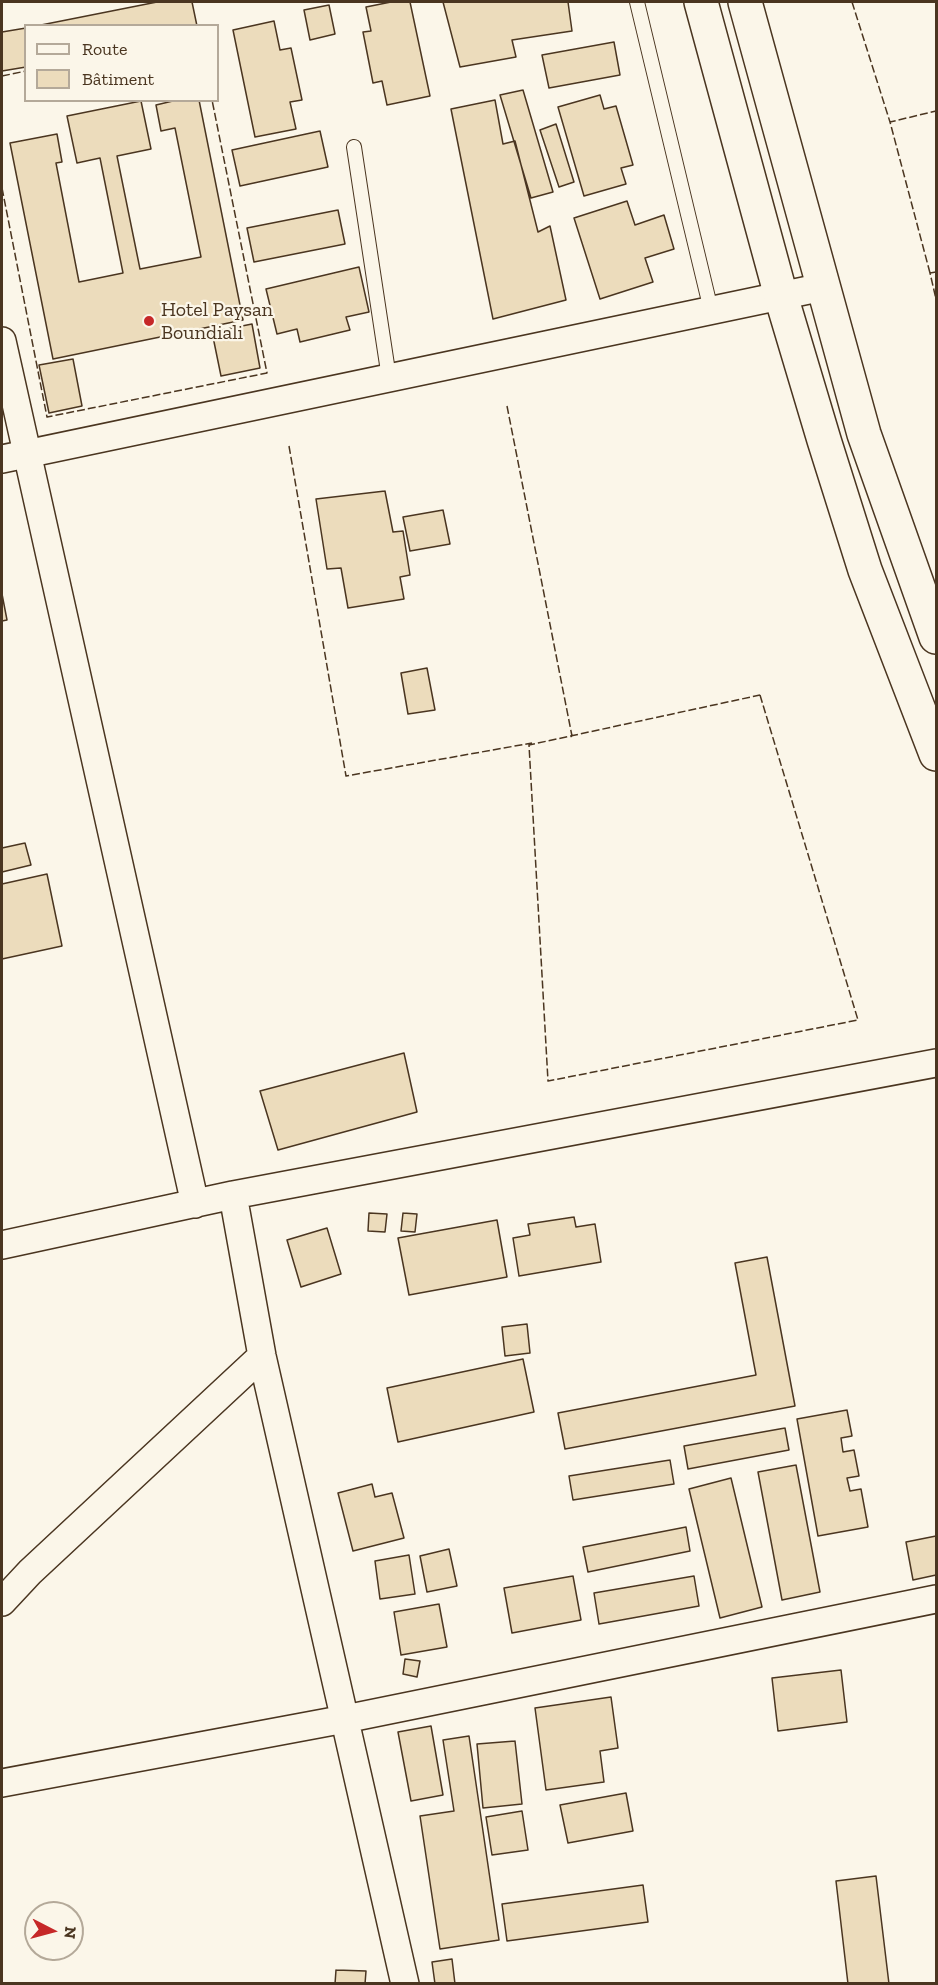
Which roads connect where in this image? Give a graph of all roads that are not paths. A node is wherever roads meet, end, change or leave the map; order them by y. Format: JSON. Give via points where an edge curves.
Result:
{"nodes":[{"id":1,"x":637,"y":2,"type":"edge"},
{"id":2,"x":701,"y":2,"type":"edge"},
{"id":3,"x":745,"y":2,"type":"edge"},
{"id":4,"x":354,"y":147,"type":"dead end"},
{"id":5,"x":824,"y":287,"type":"junction"},
{"id":6,"x":782,"y":296,"type":"junction"},
{"id":7,"x":711,"y":310,"type":"junction"},
{"id":8,"x":2,"y":341,"type":"edge"},
{"id":9,"x":389,"y":378,"type":"junction"},
{"id":10,"x":14,"y":456,"type":"edge"},
{"id":11,"x":936,"y":637,"type":"edge"},
{"id":12,"x":936,"y":754,"type":"edge"},
{"id":13,"x":936,"y":1063,"type":"edge"},
{"id":14,"x":233,"y":1195,"type":"junction"},
{"id":15,"x":195,"y":1204,"type":"junction"},
{"id":16,"x":2,"y":1245,"type":"edge"},
{"id":17,"x":262,"y":1356,"type":"junction"},
{"id":18,"x":936,"y":1599,"type":"edge"},
{"id":19,"x":2,"y":1602,"type":"edge"},
{"id":20,"x":345,"y":1719,"type":"junction"},
{"id":21,"x":2,"y":1783,"type":"edge"},
{"id":22,"x":405,"y":1983,"type":"edge"}],
"edges":[{"from":1,"to":7,"type":"lane"},
{"from":2,"to":6,"type":"main road"},
{"from":3,"to":5,"type":"main road"},
{"from":4,"to":9,"type":"lane"},
{"from":5,"to":6,"type":"street"},
{"from":5,"to":11,"type":"main road","via":[[864,434]]},
{"from":6,"to":7,"type":"street"},
{"from":6,"to":12,"type":"main road","via":[[865,570]]},
{"from":7,"to":9,"type":"street"},
{"from":8,"to":10,"type":"street"},
{"from":9,"to":10,"type":"street"},
{"from":10,"to":15,"type":"street"},
{"from":13,"to":14,"type":"street"},
{"from":14,"to":15,"type":"street"},
{"from":14,"to":17,"type":"street"},
{"from":15,"to":16,"type":"street"},
{"from":17,"to":19,"type":"street"},
{"from":17,"to":20,"type":"street"},
{"from":18,"to":20,"type":"street"},
{"from":20,"to":21,"type":"street"},
{"from":20,"to":22,"type":"street"}]}
